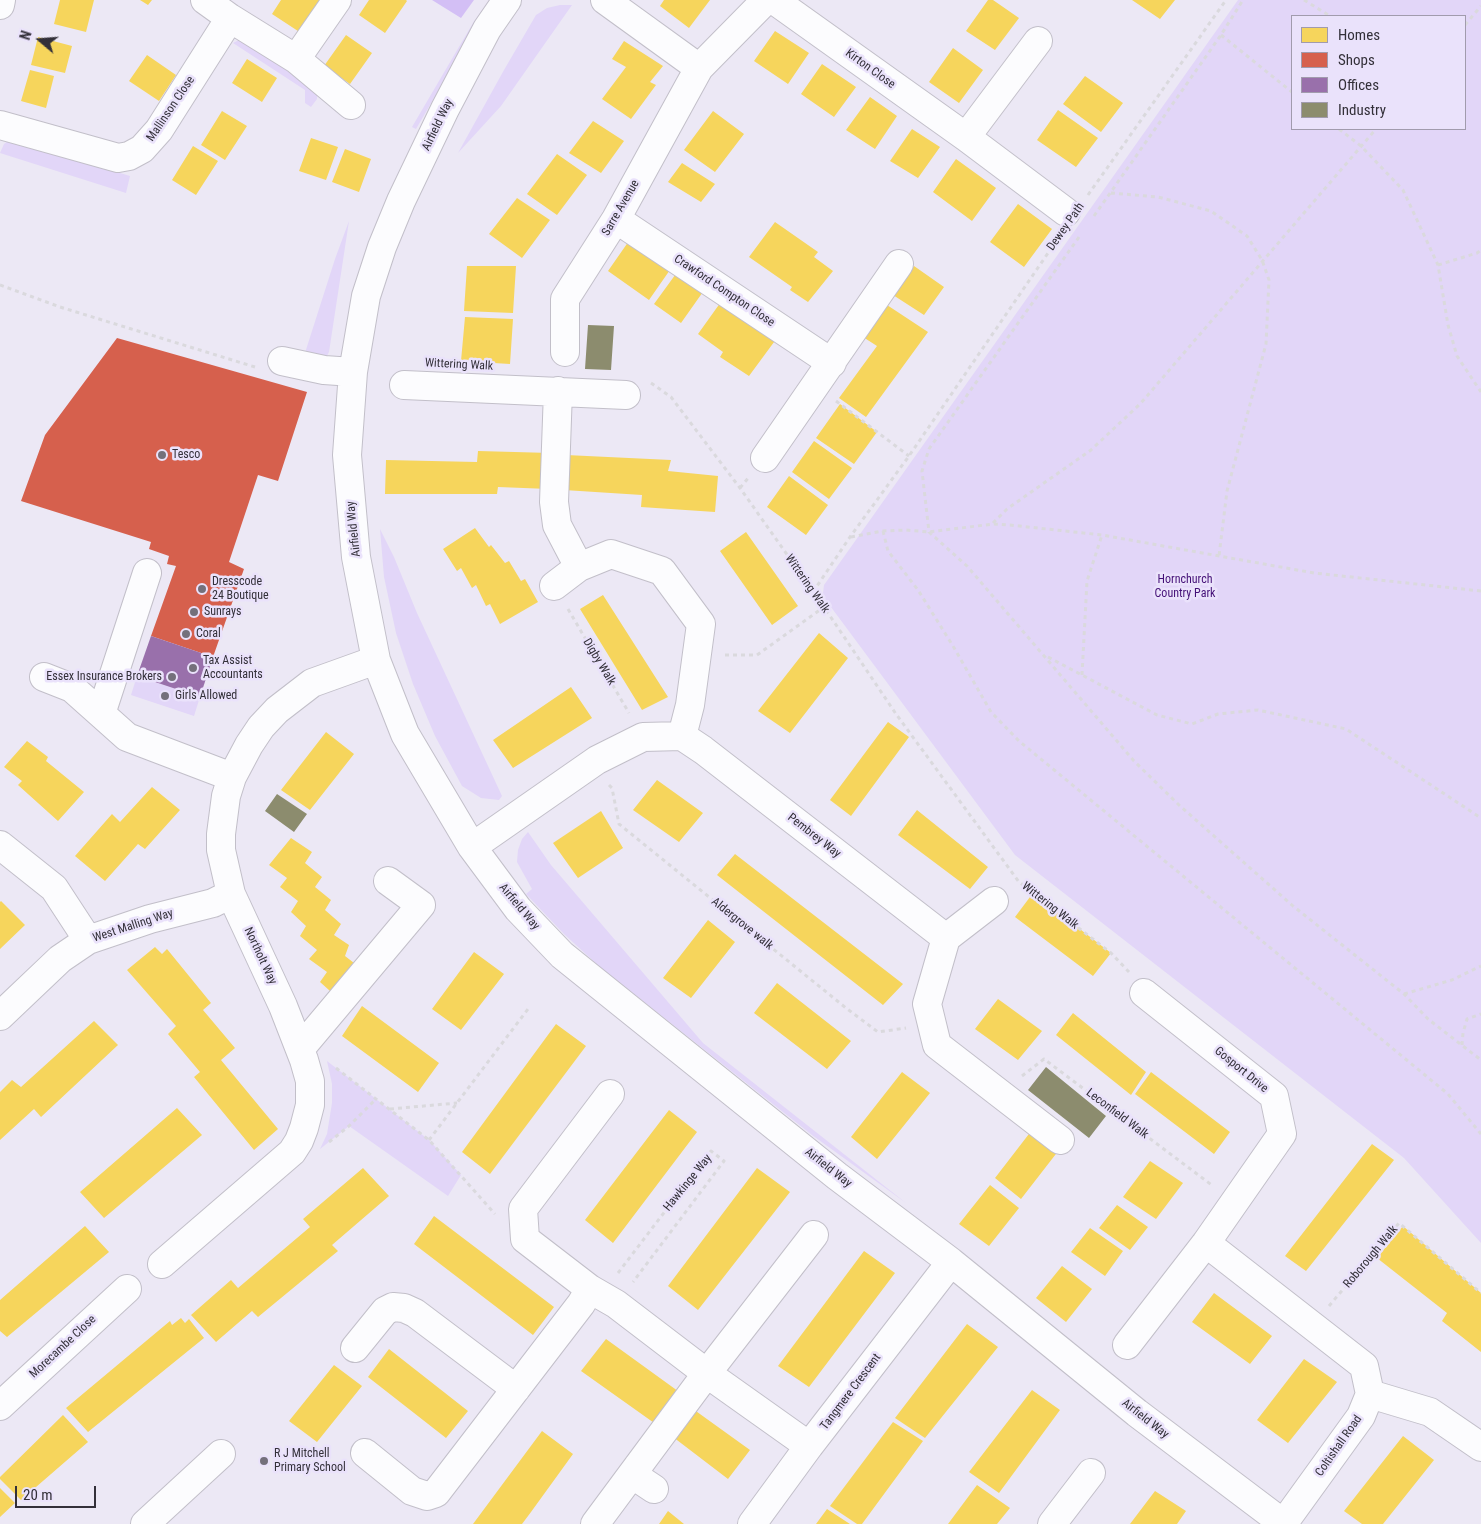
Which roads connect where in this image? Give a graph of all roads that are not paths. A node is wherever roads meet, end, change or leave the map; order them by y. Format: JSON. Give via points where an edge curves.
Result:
{"nodes":[{"id":1,"x":1,"y":0,"type":"edge"},
{"id":2,"x":205,"y":0,"type":"edge"},
{"id":3,"x":337,"y":0,"type":"edge"},
{"id":4,"x":507,"y":0,"type":"edge"},
{"id":5,"x":605,"y":0,"type":"edge"},
{"id":6,"x":766,"y":0,"type":"edge"},
{"id":7,"x":774,"y":0,"type":"edge"},
{"id":8,"x":0,"y":5,"type":"edge"},
{"id":9,"x":230,"y":18,"type":"junction"},
{"id":10,"x":1038,"y":41,"type":"dead end"},
{"id":11,"x":296,"y":59,"type":"junction"},
{"id":12,"x":699,"y":68,"type":"junction"},
{"id":13,"x":351,"y":105,"type":"dead end"},
{"id":14,"x":0,"y":125,"type":"edge"},
{"id":15,"x":966,"y":137,"type":"junction"},
{"id":16,"x":616,"y":219,"type":"junction"},
{"id":17,"x":1073,"y":220,"type":"road end"},
{"id":18,"x":899,"y":264,"type":"dead end"},
{"id":19,"x":565,"y":352,"type":"dead end"},
{"id":20,"x":832,"y":363,"type":"junction"},
{"id":21,"x":270,"y":364,"type":"road end"},
{"id":22,"x":353,"y":372,"type":"junction"},
{"id":23,"x":404,"y":385,"type":"dead end"},
{"id":24,"x":636,"y":387,"type":"road end"},
{"id":25,"x":558,"y":391,"type":"junction"},
{"id":26,"x":765,"y":458,"type":"dead end"},
{"id":27,"x":579,"y":567,"type":"junction"},
{"id":28,"x":147,"y":573,"type":"dead end"},
{"id":29,"x":554,"y":586,"type":"road end"},
{"id":30,"x":376,"y":660,"type":"junction"},
{"id":31,"x":44,"y":677,"type":"dead end"},
{"id":32,"x":100,"y":714,"type":"junction"},
{"id":33,"x":682,"y":736,"type":"junction"},
{"id":34,"x":232,"y":776,"type":"junction"},
{"id":35,"x":0,"y":845,"type":"edge"},
{"id":36,"x":472,"y":847,"type":"junction"},
{"id":37,"x":388,"y":880,"type":"dead end"},
{"id":38,"x":231,"y":894,"type":"junction"},
{"id":39,"x":994,"y":901,"type":"dead end"},
{"id":40,"x":946,"y":938,"type":"junction"},
{"id":41,"x":88,"y":940,"type":"junction"},
{"id":42,"x":1137,"y":983,"type":"road end"},
{"id":43,"x":0,"y":1016,"type":"edge"},
{"id":44,"x":306,"y":1043,"type":"junction"},
{"id":45,"x":610,"y":1094,"type":"dead end"},
{"id":46,"x":1060,"y":1140,"type":"dead end"},
{"id":47,"x":814,"y":1236,"type":"dead end"},
{"id":48,"x":1206,"y":1243,"type":"junction"},
{"id":49,"x":951,"y":1262,"type":"junction"},
{"id":50,"x":162,"y":1264,"type":"dead end"},
{"id":51,"x":127,"y":1289,"type":"dead end"},
{"id":52,"x":603,"y":1296,"type":"junction"},
{"id":53,"x":1126,"y":1345,"type":"dead end"},
{"id":54,"x":355,"y":1348,"type":"dead end"},
{"id":55,"x":707,"y":1373,"type":"junction"},
{"id":56,"x":516,"y":1389,"type":"junction"},
{"id":57,"x":1370,"y":1394,"type":"junction"},
{"id":58,"x":0,"y":1406,"type":"edge"},
{"id":59,"x":809,"y":1446,"type":"junction"},
{"id":60,"x":1481,"y":1447,"type":"edge"},
{"id":61,"x":365,"y":1453,"type":"dead end"},
{"id":62,"x":221,"y":1454,"type":"dead end"},
{"id":63,"x":638,"y":1466,"type":"junction"},
{"id":64,"x":1091,"y":1473,"type":"dead end"},
{"id":65,"x":654,"y":1489,"type":"dead end"},
{"id":66,"x":145,"y":1524,"type":"edge"},
{"id":67,"x":594,"y":1524,"type":"edge"},
{"id":68,"x":752,"y":1524,"type":"edge"},
{"id":69,"x":1052,"y":1524,"type":"edge"},
{"id":70,"x":1283,"y":1524,"type":"edge"}],
"edges":[{"from":1,"to":8,"type":"street"},
{"from":2,"to":9,"type":"street"},
{"from":3,"to":11,"type":"street"},
{"from":4,"to":22,"type":"street","name":"Airfield Way","via":[[445,109],[401,201],[366,296]]},
{"from":5,"to":12,"type":"street"},
{"from":6,"to":12,"type":"street","name":"Sarre Avenue"},
{"from":7,"to":15,"type":"street","name":"Kirton Close"},
{"from":9,"to":11,"type":"street"},
{"from":9,"to":14,"type":"street","name":"Mallinson Close","via":[[159,130],[130,156],[118,158]]},
{"from":10,"to":15,"type":"street"},
{"from":11,"to":13,"type":"street"},
{"from":12,"to":16,"type":"street","name":"Sarre Avenue"},
{"from":15,"to":17,"type":"street","name":"Kirton Close"},
{"from":16,"to":19,"type":"street","name":"Sarre Avenue","via":[[565,299]]},
{"from":16,"to":20,"type":"street","name":"Crawford Compton Close"},
{"from":18,"to":20,"type":"street"},
{"from":20,"to":26,"type":"street"},
{"from":21,"to":22,"type":"street"},
{"from":22,"to":30,"type":"street","name":"Airfield Way","via":[[347,456],[356,557]]},
{"from":23,"to":25,"type":"street"},
{"from":24,"to":25,"type":"street"},
{"from":25,"to":27,"type":"street","via":[[554,502],[557,525]]},
{"from":27,"to":29,"type":"street"},
{"from":27,"to":33,"type":"street","via":[[612,554],[662,571],[701,624],[690,705]]},
{"from":28,"to":32,"type":"street"},
{"from":30,"to":34,"type":"street","name":"Northolt Way","via":[[312,683],[277,710],[261,727]]},
{"from":30,"to":36,"type":"street","name":"Airfield Way","via":[[405,734]]},
{"from":31,"to":32,"type":"street","via":[[72,688]]},
{"from":32,"to":34,"type":"street","via":[[127,738]]},
{"from":33,"to":36,"type":"street","via":[[644,737],[622,747],[588,766]]},
{"from":33,"to":40,"type":"street","name":"Pembrey Way"},
{"from":34,"to":38,"type":"street","name":"Northolt Way","via":[[221,834],[221,850]]},
{"from":35,"to":41,"type":"street","via":[[54,888]]},
{"from":36,"to":49,"type":"street","name":"Airfield Way","via":[[518,910],[562,955],[837,1176]]},
{"from":37,"to":44,"type":"street","via":[[421,905]]},
{"from":38,"to":41,"type":"street","name":"West Malling Way","via":[[213,903],[150,919]]},
{"from":38,"to":44,"type":"street","name":"Northolt Way","via":[[283,1006]]},
{"from":39,"to":40,"type":"street"},
{"from":40,"to":46,"type":"street","via":[[927,1004],[937,1045]]},
{"from":41,"to":43,"type":"street","name":"West Malling Way","via":[[60,959]]},
{"from":42,"to":48,"type":"street","name":"Gosport Drive","via":[[1274,1096],[1282,1134]]},
{"from":44,"to":50,"type":"street","name":"Northolt Way","via":[[310,1105],[304,1128],[292,1152]]},
{"from":45,"to":52,"type":"street","via":[[523,1209],[525,1239]]},
{"from":47,"to":55,"type":"street"},
{"from":48,"to":53,"type":"street","name":"Gosport Drive"},
{"from":48,"to":57,"type":"street","via":[[1364,1366]]},
{"from":49,"to":59,"type":"street","name":"Tangmere Crescent"},
{"from":49,"to":70,"type":"street","name":"Airfield Way","via":[[1137,1413]]},
{"from":51,"to":58,"type":"street","name":"Morecambe Close"},
{"from":52,"to":55,"type":"street"},
{"from":52,"to":56,"type":"street"},
{"from":54,"to":56,"type":"street","via":[[384,1311],[404,1308]]},
{"from":55,"to":59,"type":"street"},
{"from":55,"to":63,"type":"street"},
{"from":56,"to":61,"type":"street","via":[[436,1493],[427,1496],[412,1491]]},
{"from":57,"to":60,"type":"street","via":[[1430,1412]]},
{"from":57,"to":70,"type":"street","name":"Coltishall Road","via":[[1362,1416]]},
{"from":59,"to":68,"type":"street","name":"Tangmere Crescent"},
{"from":62,"to":66,"type":"street"},
{"from":63,"to":65,"type":"street","via":[[636,1477]]},
{"from":63,"to":67,"type":"street"},
{"from":64,"to":69,"type":"street"}]}
